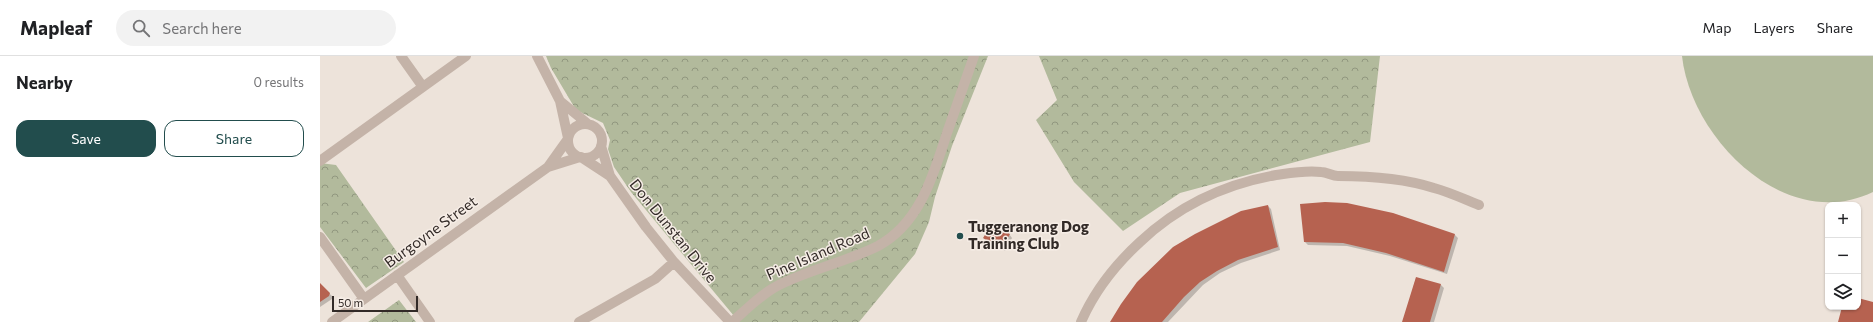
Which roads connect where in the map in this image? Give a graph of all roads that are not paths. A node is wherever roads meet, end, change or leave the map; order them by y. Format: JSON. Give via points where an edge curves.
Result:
{"nodes":[{"id":1,"x":401,"y":56,"type":"edge"},
{"id":2,"x":466,"y":56,"type":"edge"},
{"id":3,"x":537,"y":56,"type":"edge"},
{"id":4,"x":974,"y":56,"type":"edge"},
{"id":5,"x":423,"y":87,"type":"junction"},
{"id":6,"x":560,"y":101,"type":"junction"},
{"id":7,"x":588,"y":124,"type":"junction"},
{"id":8,"x":568,"y":138,"type":"junction"},
{"id":9,"x":601,"y":146,"type":"junction"},
{"id":10,"x":581,"y":157,"type":"junction"},
{"id":11,"x":320,"y":161,"type":"edge"},
{"id":12,"x":548,"y":167,"type":"junction"},
{"id":13,"x":610,"y":176,"type":"junction"},
{"id":14,"x":1479,"y":204,"type":"dead end"},
{"id":15,"x":320,"y":237,"type":"edge"},
{"id":16,"x":674,"y":262,"type":"junction"},
{"id":17,"x":397,"y":275,"type":"junction"},
{"id":18,"x":364,"y":298,"type":"junction"},
{"id":19,"x":332,"y":322,"type":"edge"},
{"id":20,"x":430,"y":322,"type":"edge"},
{"id":21,"x":579,"y":322,"type":"edge"},
{"id":22,"x":731,"y":322,"type":"edge"},
{"id":23,"x":1082,"y":322,"type":"edge"}],
"edges":[{"from":1,"to":5,"type":"street"},
{"from":2,"to":5,"type":"street"},
{"from":3,"to":6,"type":"street"},
{"from":4,"to":22,"type":"street","name":"Pine Island Road","via":[[929,189],[908,221],[879,245],[780,285],[759,298]]},
{"from":5,"to":11,"type":"street"},
{"from":6,"to":7,"type":"street"},
{"from":6,"to":8,"type":"street"},
{"from":7,"to":8,"type":"street","via":[[573,128]]},
{"from":7,"to":9,"type":"street","via":[[599,132]]},
{"from":8,"to":10,"type":"street","via":[[572,152]]},
{"from":8,"to":12,"type":"street","name":"Burgoyne Street"},
{"from":9,"to":10,"type":"street","via":[[591,156]]},
{"from":9,"to":13,"type":"street","name":"Don Dunstan Drive"},
{"from":10,"to":12,"type":"street","name":"Burgoyne Street"},
{"from":10,"to":13,"type":"street","name":"Don Dunstan Drive"},
{"from":12,"to":17,"type":"street","name":"Burgoyne Street"},
{"from":13,"to":16,"type":"street","name":"Don Dunstan Drive"},
{"from":14,"to":23,"type":"street","via":[[1434,188],[1384,178],[1336,176],[1321,172],[1253,179],[1213,193],[1177,212],[1152,230],[1126,254],[1106,280]]},
{"from":15,"to":18,"type":"street"},
{"from":16,"to":21,"type":"street","via":[[655,279]]},
{"from":16,"to":22,"type":"street","name":"Don Dunstan Drive"},
{"from":17,"to":18,"type":"street","name":"Burgoyne Street"},
{"from":17,"to":20,"type":"street"},
{"from":18,"to":19,"type":"street","name":"Burgoyne Street"}]}
